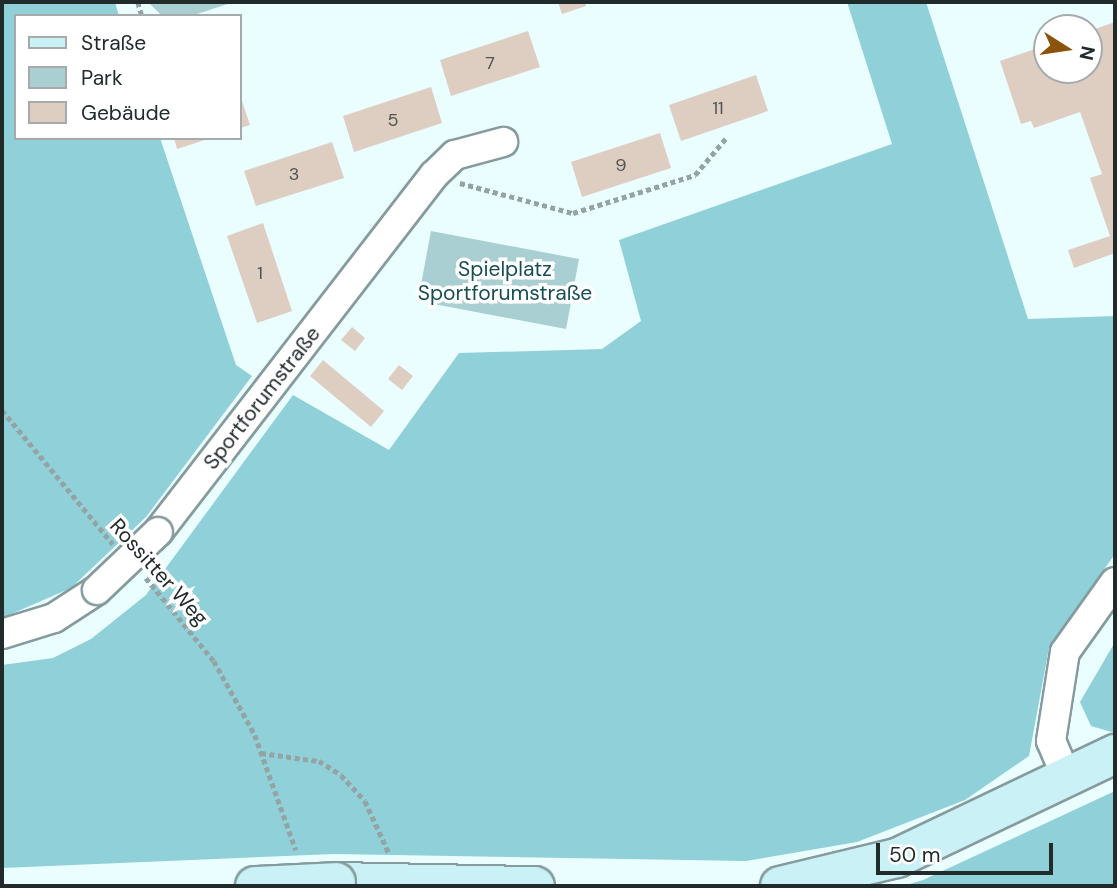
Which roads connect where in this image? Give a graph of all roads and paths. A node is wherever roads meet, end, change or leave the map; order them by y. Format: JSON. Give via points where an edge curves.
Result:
{"nodes":[{"id":1,"x":726,"y":138,"type":"dead end"},
{"id":2,"x":503,"y":142,"type":"dead end"},
{"id":3,"x":434,"y":176,"type":"junction"},
{"id":4,"x":2,"y":410,"type":"edge"},
{"id":5,"x":122,"y":553,"type":"dead end"},
{"id":6,"x":138,"y":570,"type":"dead end"},
{"id":7,"x":1115,"y":582,"type":"edge"},
{"id":8,"x":2,"y":634,"type":"edge"},
{"id":9,"x":261,"y":753,"type":"junction"},
{"id":10,"x":1115,"y":754,"type":"edge"},
{"id":11,"x":1066,"y":776,"type":"junction"},
{"id":12,"x":296,"y":850,"type":"dead end"},
{"id":13,"x":391,"y":860,"type":"dead end"},
{"id":14,"x":248,"y":886,"type":"edge"},
{"id":15,"x":255,"y":886,"type":"edge"},
{"id":16,"x":535,"y":886,"type":"edge"},
{"id":17,"x":780,"y":886,"type":"edge"}],
"edges":[{"from":1,"to":3,"type":"path","via":[[695,175],[573,213]]},
{"from":2,"to":3,"type":"street","name":"Sportforumstraße","via":[[455,155]]},
{"from":3,"to":8,"type":"street","name":"Sportforumstraße","bridge":true,"via":[[158,532],[97,590],[54,618]]},
{"from":4,"to":5,"type":"path","name":"Rossitter Weg"},
{"from":6,"to":9,"type":"path","name":"Rossitter Weg","via":[[214,661]]},
{"from":7,"to":11,"type":"street","via":[[1065,652],[1051,741]]},
{"from":9,"to":12,"type":"path","name":"Rossitter Weg"},
{"from":9,"to":13,"type":"path","via":[[319,761],[341,775],[365,801]]},
{"from":10,"to":11,"type":"street"},
{"from":11,"to":17,"type":"street","via":[[897,858]]},
{"from":14,"to":15,"type":"street"},
{"from":15,"to":16,"type":"street","bridge":true,"via":[[336,882]]}]}
